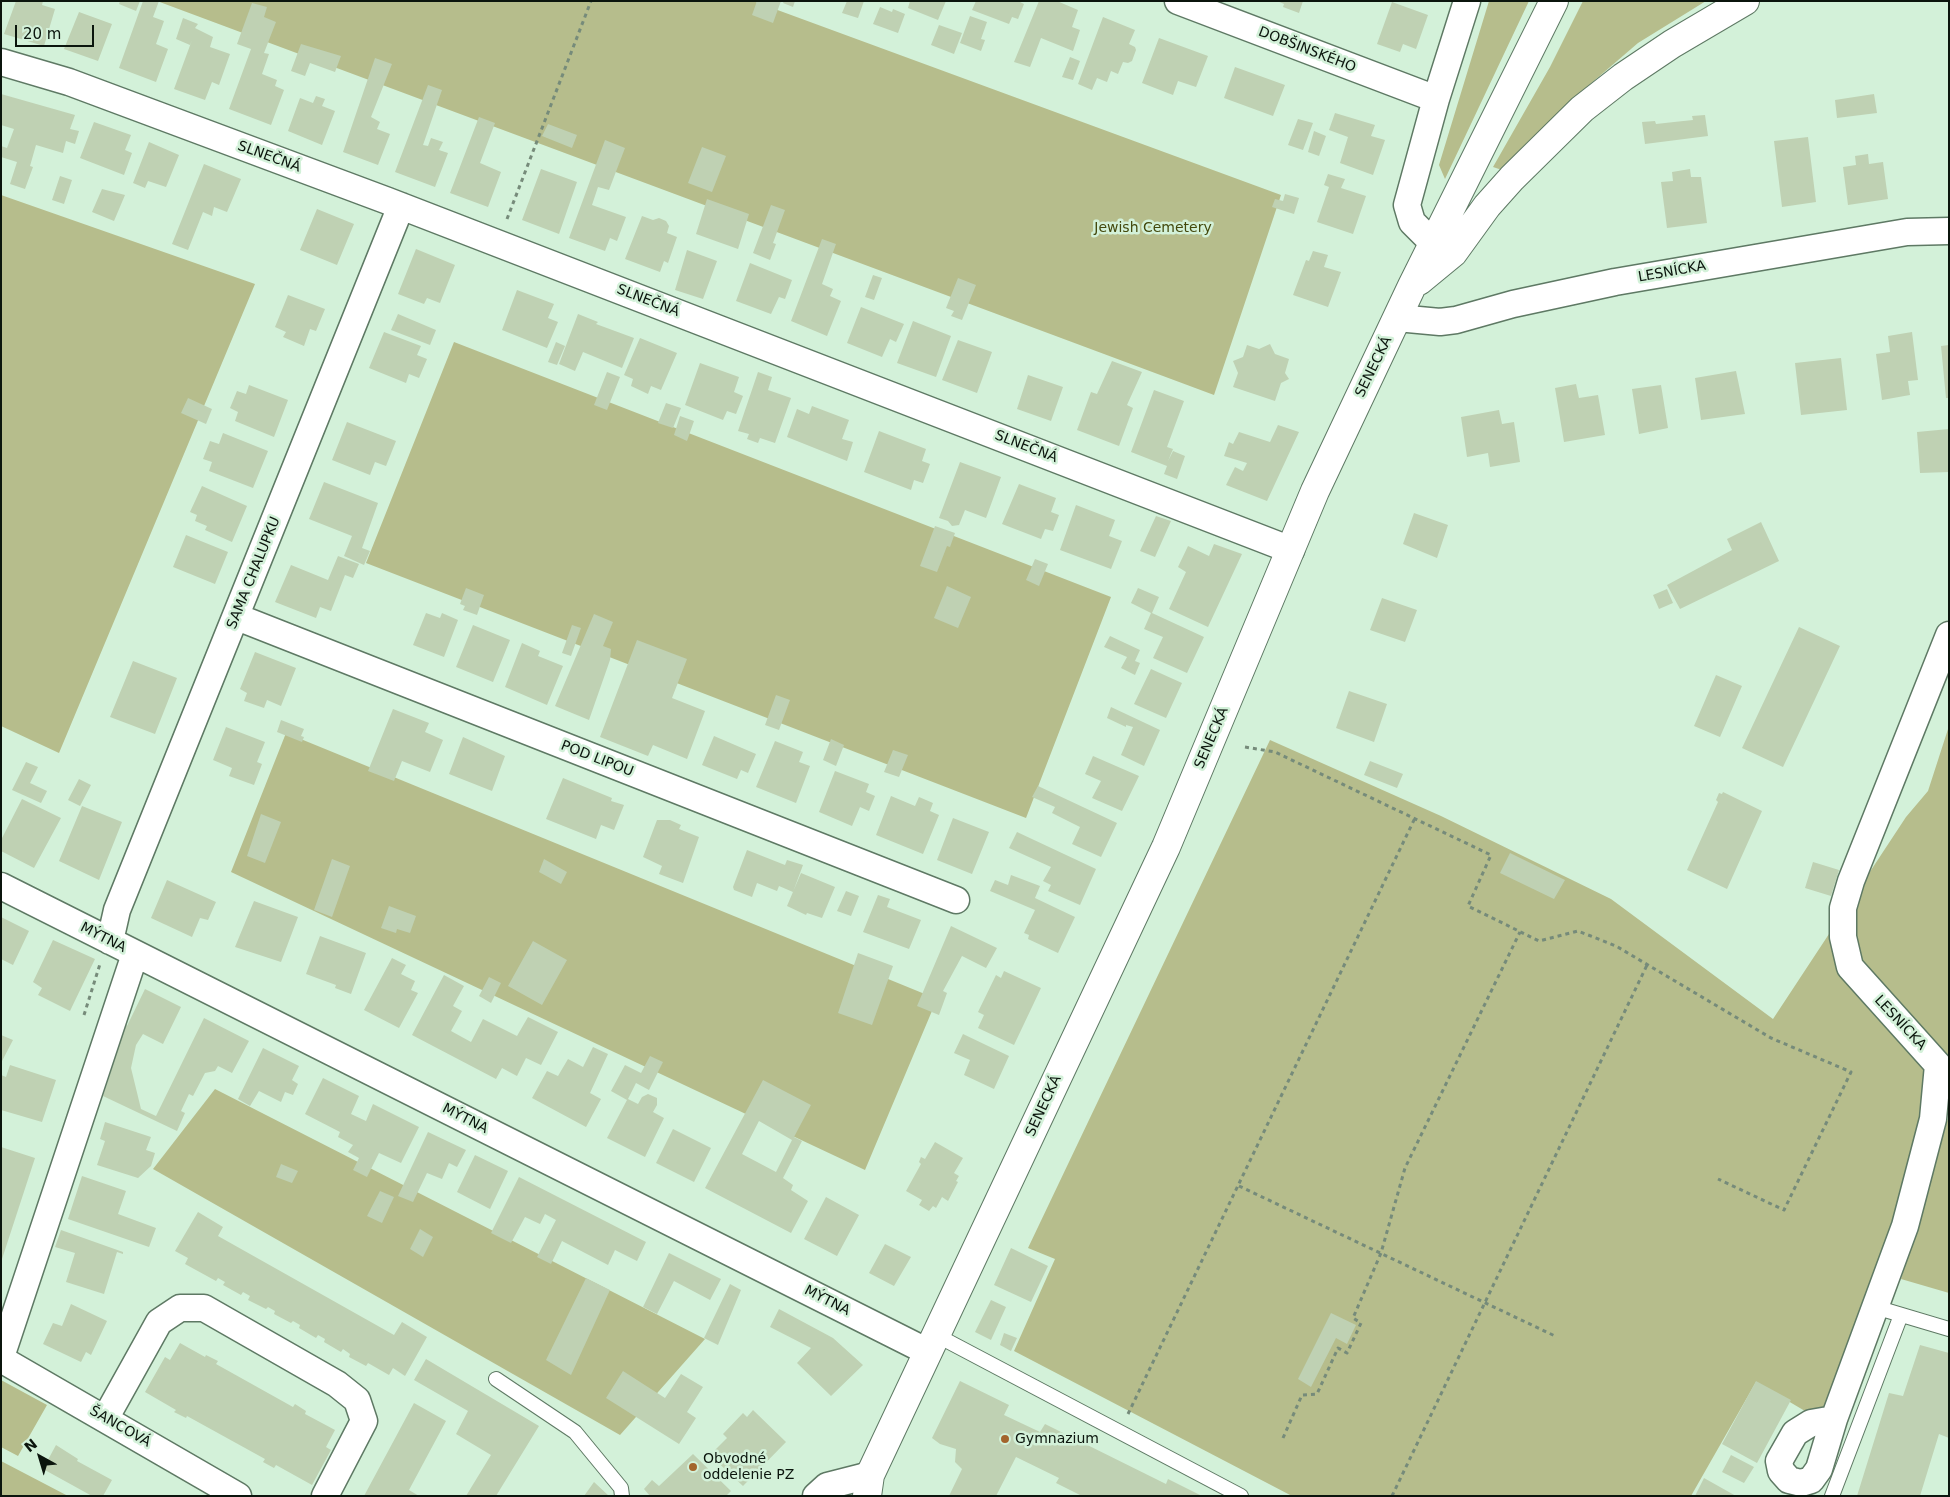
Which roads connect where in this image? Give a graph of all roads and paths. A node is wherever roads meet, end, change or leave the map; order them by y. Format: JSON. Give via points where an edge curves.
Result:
{"nodes":[{"id":1,"x":591,"y":1,"type":"edge"},
{"id":2,"x":1178,"y":1,"type":"edge"},
{"id":3,"x":1466,"y":1,"type":"edge"},
{"id":4,"x":1554,"y":1,"type":"edge"},
{"id":5,"x":1745,"y":1,"type":"edge"},
{"id":6,"x":1,"y":62,"type":"edge"},
{"id":7,"x":1436,"y":99,"type":"junction"},
{"id":8,"x":401,"y":206,"type":"junction"},
{"id":9,"x":507,"y":220,"type":"dead end"},
{"id":10,"x":1949,"y":231,"type":"edge"},
{"id":11,"x":1433,"y":243,"type":"junction"},
{"id":12,"x":1412,"y":286,"type":"junction"},
{"id":13,"x":1397,"y":318,"type":"junction"},
{"id":14,"x":1291,"y":550,"type":"junction"},
{"id":15,"x":237,"y":617,"type":"junction"},
{"id":16,"x":1949,"y":635,"type":"edge"},
{"id":17,"x":1245,"y":747,"type":"dead end"},
{"id":18,"x":1416,"y":818,"type":"junction"},
{"id":19,"x":1,"y":886,"type":"edge"},
{"id":20,"x":956,"y":900,"type":"dead end"},
{"id":21,"x":1520,"y":932,"type":"junction"},
{"id":22,"x":110,"y":941,"type":"junction"},
{"id":23,"x":135,"y":954,"type":"junction"},
{"id":24,"x":1648,"y":963,"type":"junction"},
{"id":25,"x":1718,"y":1179,"type":"dead end"},
{"id":26,"x":1239,"y":1186,"type":"junction"},
{"id":27,"x":1381,"y":1254,"type":"junction"},
{"id":28,"x":1484,"y":1303,"type":"junction"},
{"id":29,"x":1875,"y":1307,"type":"junction"},
{"id":30,"x":1901,"y":1315,"type":"junction"},
{"id":31,"x":1949,"y":1329,"type":"edge"},
{"id":32,"x":1555,"y":1336,"type":"dead end"},
{"id":33,"x":932,"y":1344,"type":"junction"},
{"id":34,"x":1,"y":1358,"type":"edge"},
{"id":35,"x":496,"y":1379,"type":"dead end"},
{"id":36,"x":1126,"y":1418,"type":"dead end"},
{"id":37,"x":105,"y":1419,"type":"junction"},
{"id":38,"x":1834,"y":1419,"type":"dead end"},
{"id":39,"x":1283,"y":1438,"type":"dead end"},
{"id":40,"x":868,"y":1485,"type":"edge"},
{"id":41,"x":238,"y":1496,"type":"edge"},
{"id":42,"x":325,"y":1496,"type":"edge"},
{"id":43,"x":622,"y":1496,"type":"edge"},
{"id":44,"x":816,"y":1496,"type":"edge"},
{"id":45,"x":1241,"y":1496,"type":"edge"},
{"id":46,"x":1392,"y":1496,"type":"edge"},
{"id":47,"x":1832,"y":1496,"type":"edge"}],
"edges":[{"from":1,"to":9,"type":"path"},
{"from":2,"to":7,"type":"street","name":"DOBŠINSKÉHO"},
{"from":3,"to":7,"type":"street"},
{"from":4,"to":11,"type":"main road","name":"SENECKÁ"},
{"from":5,"to":12,"type":"main road","via":[[1623,76],[1582,109],[1512,178],[1452,253]]},
{"from":6,"to":8,"type":"street","name":"SLNEČNÁ","via":[[69,82]]},
{"from":7,"to":11,"type":"street","via":[[1407,205],[1412,222]]},
{"from":8,"to":14,"type":"street","name":"SLNEČNÁ"},
{"from":8,"to":15,"type":"street","name":"SAMA CHALUPKU"},
{"from":10,"to":13,"type":"street","name":"LESNÍCKA","via":[[1907,232],[1615,282],[1456,320],[1440,322]]},
{"from":11,"to":12,"type":"main road","name":"SENECKÁ"},
{"from":12,"to":13,"type":"main road","name":"SENECKÁ"},
{"from":13,"to":14,"type":"main road","name":"SENECKÁ"},
{"from":14,"to":33,"type":"main road","name":"SENECKÁ","via":[[1166,847]]},
{"from":15,"to":20,"type":"street","name":"POD LIPOU"},
{"from":15,"to":22,"type":"street","name":"SAMA CHALUPKU","via":[[118,910]]},
{"from":16,"to":29,"type":"street","name":"LESNÍCKA","via":[[1843,908],[1843,937],[1850,967],[1938,1065],[1933,1119],[1905,1226]]},
{"from":17,"to":18,"type":"path","via":[[1275,752]]},
{"from":18,"to":21,"type":"path","via":[[1491,856],[1468,906]]},
{"from":18,"to":26,"type":"path"},
{"from":19,"to":22,"type":"street","name":"MÝTNA"},
{"from":21,"to":24,"type":"path","via":[[1539,941],[1578,931]]},
{"from":21,"to":27,"type":"path","via":[[1405,1168]]},
{"from":22,"to":23,"type":"street","name":"MÝTNA"},
{"from":23,"to":33,"type":"street","name":"MÝTNA"},
{"from":23,"to":34,"type":"street"},
{"from":24,"to":25,"type":"path","via":[[1771,1038],[1851,1072],[1784,1210]]},
{"from":24,"to":28,"type":"path"},
{"from":26,"to":27,"type":"path"},
{"from":26,"to":36,"type":"path"},
{"from":27,"to":28,"type":"path"},
{"from":27,"to":39,"type":"path","via":[[1353,1318],[1361,1323],[1347,1353],[1338,1348],[1317,1394],[1302,1396]]},
{"from":28,"to":32,"type":"path"},
{"from":28,"to":46,"type":"path"},
{"from":29,"to":30,"type":"lane"},
{"from":29,"to":38,"type":"street","name":"LESNÍCKA"},
{"from":30,"to":31,"type":"lane"},
{"from":30,"to":47,"type":"lane"},
{"from":33,"to":40,"type":"main road","name":"SENECKÁ"},
{"from":33,"to":45,"type":"lane"},
{"from":34,"to":37,"type":"street","name":"ŠANCOVÁ"},
{"from":35,"to":43,"type":"lane","via":[[575,1432],[621,1488]]},
{"from":37,"to":41,"type":"street","name":"ŠANCOVÁ"},
{"from":37,"to":42,"type":"street","via":[[159,1322],[180,1308],[204,1308],[338,1384],[357,1400],[364,1421]]},
{"from":40,"to":44,"type":"street","via":[[827,1486]]}]}
